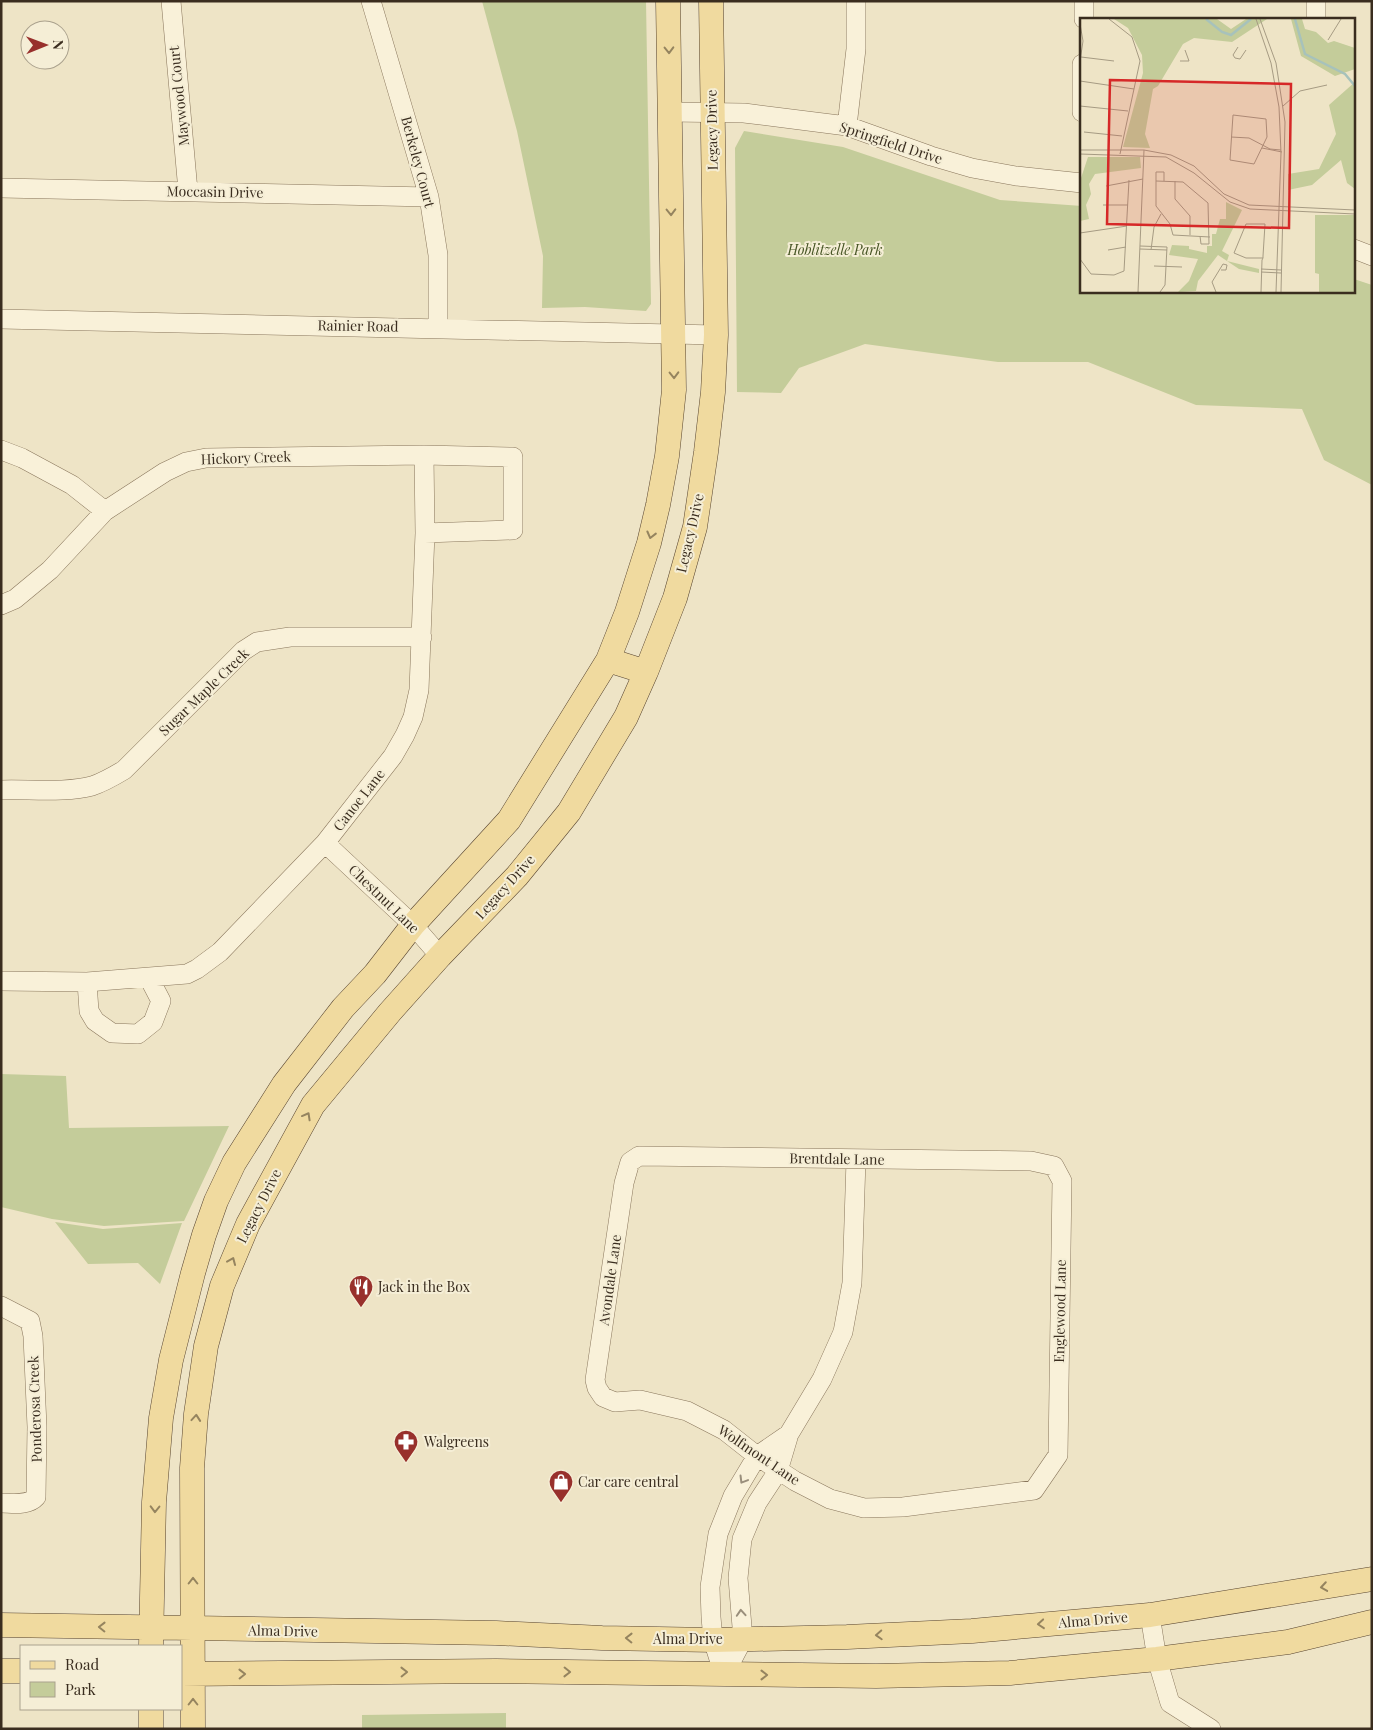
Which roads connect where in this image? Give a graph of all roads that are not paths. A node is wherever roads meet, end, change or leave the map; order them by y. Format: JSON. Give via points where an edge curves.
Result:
{"nodes":[{"id":1,"x":171,"y":1,"type":"edge"},
{"id":2,"x":371,"y":1,"type":"edge"},
{"id":3,"x":668,"y":1,"type":"edge"},
{"id":4,"x":710,"y":1,"type":"edge"},
{"id":5,"x":856,"y":1,"type":"edge"},
{"id":6,"x":1084,"y":1,"type":"edge"},
{"id":7,"x":1316,"y":1,"type":"edge"},
{"id":8,"x":1084,"y":18,"type":"edge"},
{"id":9,"x":1316,"y":18,"type":"edge"},
{"id":10,"x":670,"y":112,"type":"junction"},
{"id":11,"x":712,"y":112,"type":"junction"},
{"id":12,"x":847,"y":126,"type":"junction"},
{"id":13,"x":1080,"y":182,"type":"edge"},
{"id":14,"x":1,"y":188,"type":"edge"},
{"id":15,"x":188,"y":191,"type":"junction"},
{"id":16,"x":429,"y":197,"type":"junction"},
{"id":17,"x":1356,"y":251,"type":"edge"},
{"id":18,"x":1372,"y":256,"type":"edge"},
{"id":19,"x":1,"y":319,"type":"edge"},
{"id":20,"x":438,"y":327,"type":"junction"},
{"id":21,"x":673,"y":333,"type":"junction"},
{"id":22,"x":716,"y":335,"type":"junction"},
{"id":23,"x":1,"y":450,"type":"edge"},
{"id":24,"x":424,"y":454,"type":"junction"},
{"id":25,"x":105,"y":511,"type":"junction"},
{"id":26,"x":424,"y":533,"type":"junction"},
{"id":27,"x":1,"y":604,"type":"edge"},
{"id":28,"x":422,"y":637,"type":"junction"},
{"id":29,"x":608,"y":660,"type":"junction"},
{"id":30,"x":646,"y":672,"type":"junction"},
{"id":31,"x":1,"y":790,"type":"edge"},
{"id":32,"x":325,"y":844,"type":"junction"},
{"id":33,"x":413,"y":925,"type":"junction"},
{"id":34,"x":440,"y":956,"type":"junction"},
{"id":35,"x":149,"y":978,"type":"junction"},
{"id":36,"x":1,"y":981,"type":"edge"},
{"id":37,"x":87,"y":982,"type":"junction"},
{"id":38,"x":856,"y":1160,"type":"junction"},
{"id":39,"x":630,"y":1162,"type":"joint"},
{"id":40,"x":1046,"y":1163,"type":"joint"},
{"id":41,"x":193,"y":1273,"type":"junction"},
{"id":42,"x":222,"y":1286,"type":"junction"},
{"id":43,"x":1,"y":1306,"type":"edge"},
{"id":44,"x":603,"y":1398,"type":"joint"},
{"id":45,"x":788,"y":1434,"type":"junction"},
{"id":46,"x":757,"y":1456,"type":"junction"},
{"id":47,"x":1052,"y":1464,"type":"joint"},
{"id":48,"x":778,"y":1470,"type":"junction"},
{"id":49,"x":1,"y":1503,"type":"edge"},
{"id":50,"x":1372,"y":1579,"type":"edge"},
{"id":51,"x":1150,"y":1615,"type":"junction"},
{"id":52,"x":1372,"y":1622,"type":"edge"},
{"id":53,"x":1,"y":1626,"type":"edge"},
{"id":54,"x":193,"y":1629,"type":"junction"},
{"id":55,"x":496,"y":1633,"type":"junction"},
{"id":56,"x":151,"y":1637,"type":"edge"},
{"id":57,"x":743,"y":1639,"type":"junction"},
{"id":58,"x":713,"y":1640,"type":"junction"},
{"id":59,"x":1157,"y":1659,"type":"junction"},
{"id":60,"x":1,"y":1671,"type":"edge"},
{"id":61,"x":20,"y":1671,"type":"edge"},
{"id":62,"x":496,"y":1671,"type":"junction"},
{"id":63,"x":187,"y":1675,"type":"edge"},
{"id":64,"x":724,"y":1675,"type":"junction"},
{"id":65,"x":151,"y":1710,"type":"edge"},
{"id":66,"x":151,"y":1729,"type":"edge"},
{"id":67,"x":193,"y":1729,"type":"edge"},
{"id":68,"x":1211,"y":1729,"type":"edge"}],
"edges":[{"from":1,"to":15,"type":"street","name":"Maywood Court"},
{"from":2,"to":16,"type":"street","name":"Berkeley Court"},
{"from":3,"to":10,"type":"main road","one_way":true},
{"from":4,"to":11,"type":"main road","name":"Legacy Drive"},
{"from":5,"to":12,"type":"street","via":[[856,49]]},
{"from":6,"to":8,"type":"street"},
{"from":7,"to":9,"type":"street"},
{"from":10,"to":11,"type":"street","name":"Springfield Drive"},
{"from":10,"to":21,"type":"main road","one_way":true},
{"from":11,"to":12,"type":"street","name":"Springfield Drive"},
{"from":11,"to":22,"type":"main road","name":"Legacy Drive"},
{"from":12,"to":13,"type":"street","name":"Springfield Drive","via":[[972,168]]},
{"from":14,"to":15,"type":"street","name":"Moccasin Drive"},
{"from":15,"to":16,"type":"street","name":"Moccasin Drive"},
{"from":16,"to":20,"type":"street","name":"Berkeley Court","via":[[438,254]]},
{"from":17,"to":18,"type":"street"},
{"from":19,"to":20,"type":"street","name":"Rainier Road"},
{"from":20,"to":21,"type":"street","name":"Rainier Road"},
{"from":21,"to":22,"type":"street","name":"Rainier Road"},
{"from":21,"to":29,"type":"main road","one_way":true,"via":[[674,390],[658,505],[627,612]]},
{"from":22,"to":30,"type":"main road","name":"Legacy Drive","via":[[712,401],[695,527],[675,598]]},
{"from":23,"to":25,"type":"street","via":[[72,485]]},
{"from":24,"to":25,"type":"street","name":"Hickory Creek","via":[[206,458],[186,462],[165,472]]},
{"from":24,"to":26,"type":"street","name":"Canoe Lane"},
{"from":24,"to":26,"type":"street","name":"Hickory Creek","via":[[513,457],[513,530]]},
{"from":25,"to":27,"type":"street","name":"Hickory Creek","via":[[50,570],[15,599]]},
{"from":26,"to":28,"type":"street","name":"Canoe Lane"},
{"from":28,"to":31,"type":"street","name":"Sugar Maple Creek","via":[[290,637],[257,642],[243,651],[124,770],[109,780],[66,789]]},
{"from":28,"to":32,"type":"street","name":"Canoe Lane","via":[[419,690],[405,735],[394,756]]},
{"from":29,"to":30,"type":"main road"},
{"from":29,"to":33,"type":"main road","via":[[509,820]]},
{"from":30,"to":34,"type":"main road","name":"Legacy Drive","via":[[626,717],[569,812],[517,876]]},
{"from":32,"to":33,"type":"street","name":"Chestnut Lane"},
{"from":32,"to":35,"type":"street","name":"Canoe Lane","via":[[220,952],[187,974]]},
{"from":33,"to":34,"type":"street","name":"Chestnut Lane"},
{"from":33,"to":41,"type":"main road","via":[[284,1084],[239,1155],[216,1201]]},
{"from":42,"to":34,"type":"main road","name":"Legacy Drive","one_way":true,"via":[[248,1224],[313,1105]]},
{"from":35,"to":37,"type":"street","name":"Canoe Lane"},
{"from":35,"to":37,"type":"street","via":[[161,1001],[153,1022],[138,1034],[112,1033],[96,1021],[89,1011]]},
{"from":36,"to":37,"type":"street","name":"Canoe Lane"},
{"from":38,"to":39,"type":"street","name":"Brentdale Lane","via":[[639,1156]]},
{"from":38,"to":40,"type":"street","name":"Brentdale Lane"},
{"from":38,"to":45,"type":"street","via":[[852,1283],[843,1332],[822,1379]]},
{"from":39,"to":44,"type":"street","name":"Avondale Lane","via":[[624,1183],[595,1380]]},
{"from":40,"to":47,"type":"street","name":"Englewood Lane","via":[[1054,1166],[1062,1181],[1058,1455]]},
{"from":41,"to":42,"type":"main road"},
{"from":41,"to":56,"type":"main road","one_way":true,"via":[[171,1360],[161,1418],[154,1502]]},
{"from":54,"to":42,"type":"main road","name":"Legacy Drive","one_way":true,"via":[[192,1468],[196,1414],[206,1346]]},
{"from":43,"to":49,"type":"street","name":"Ponderosa Creek","via":[[30,1320],[37,1427],[36,1497],[27,1502]]},
{"from":44,"to":46,"type":"street","name":"Wolfmont Lane","via":[[615,1402],[640,1400],[687,1411],[724,1430]]},
{"from":45,"to":46,"type":"street"},
{"from":45,"to":48,"type":"street"},
{"from":46,"to":48,"type":"street","name":"Wolfmont Lane"},
{"from":46,"to":58,"type":"street","one_way":true,"via":[[733,1496],[718,1534],[710,1587]]},
{"from":47,"to":48,"type":"street","name":"Wolfmont Lane","via":[[1034,1490],[903,1507],[864,1508],[830,1499]]},
{"from":57,"to":48,"type":"street","one_way":true,"via":[[738,1578],[742,1539],[757,1503]]},
{"from":50,"to":51,"type":"main road","name":"Alma Drive","one_way":true},
{"from":51,"to":57,"type":"main road","name":"Alma Drive","one_way":true,"via":[[972,1631]]},
{"from":51,"to":59,"type":"street"},
{"from":52,"to":59,"type":"main road","via":[[1288,1642]]},
{"from":56,"to":53,"type":"main road","name":"Alma Drive","one_way":true},
{"from":54,"to":55,"type":"main road","name":"Alma Drive"},
{"from":54,"to":56,"type":"main road","name":"Alma Drive"},
{"from":54,"to":63,"type":"main road","name":"Legacy Drive"},
{"from":58,"to":55,"type":"main road","name":"Alma Drive","one_way":true},
{"from":55,"to":62,"type":"main road"},
{"from":57,"to":58,"type":"main road","name":"Alma Drive"},
{"from":57,"to":64,"type":"street"},
{"from":58,"to":64,"type":"street"},
{"from":64,"to":59,"type":"main road","one_way":true,"via":[[1010,1673]]},
{"from":59,"to":68,"type":"street","via":[[1170,1703]]},
{"from":60,"to":61,"type":"main road"},
{"from":63,"to":62,"type":"main road","one_way":true},
{"from":62,"to":64,"type":"main road","one_way":true},
{"from":67,"to":63,"type":"main road","name":"Legacy Drive","one_way":true},
{"from":65,"to":66,"type":"main road"}]}
